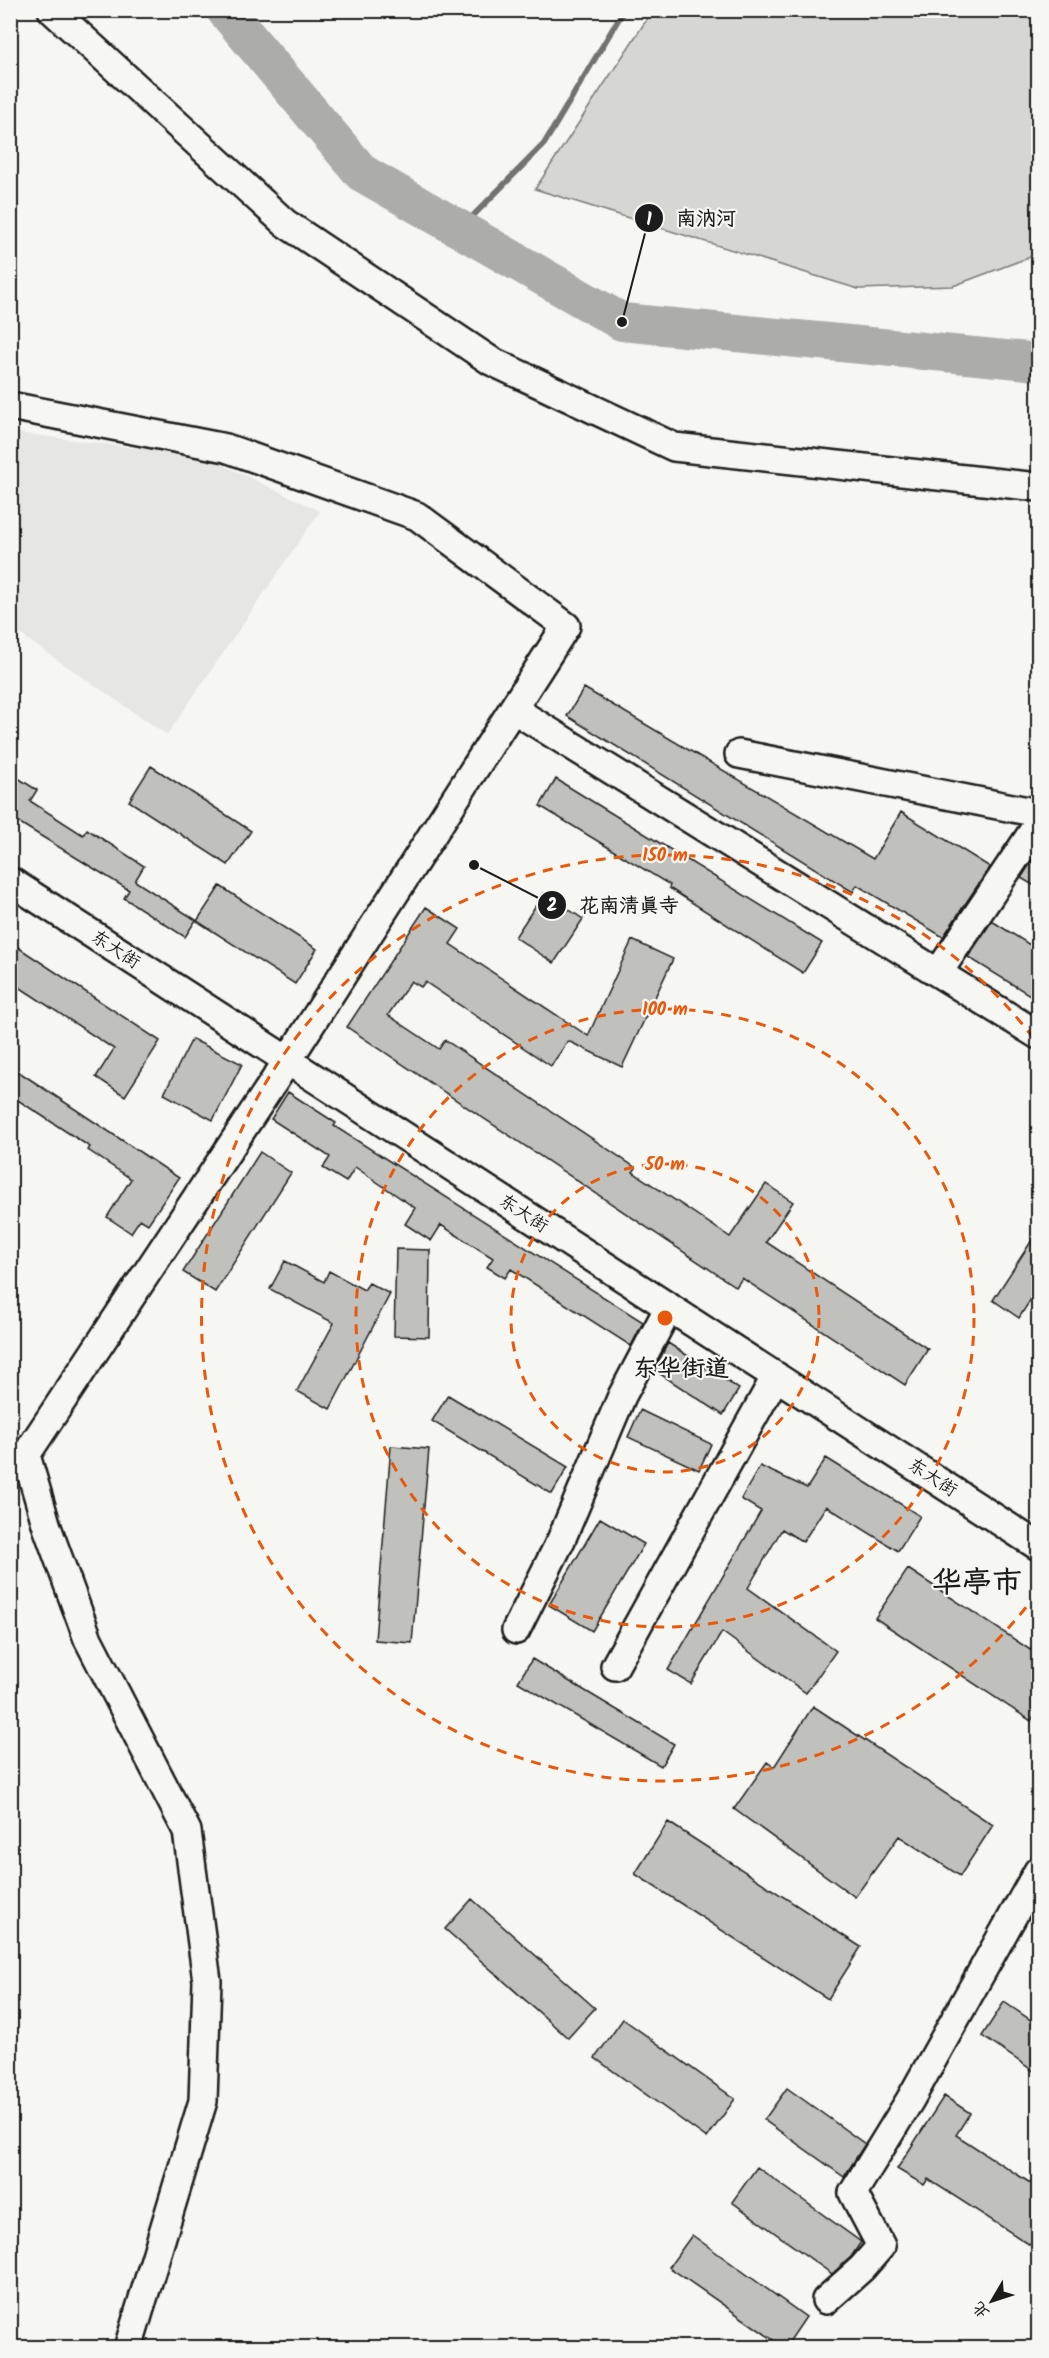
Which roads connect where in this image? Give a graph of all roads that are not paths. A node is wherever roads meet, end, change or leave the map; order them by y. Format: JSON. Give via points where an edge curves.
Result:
{"nodes":[{"id":1,"x":52,"y":10,"type":"edge"},
{"id":2,"x":10,"y":406,"type":"edge"},
{"id":3,"x":1038,"y":487,"type":"edge"},
{"id":4,"x":513,"y":709,"type":"junction"},
{"id":5,"x":739,"y":754,"type":"dead end"},
{"id":6,"x":1038,"y":813,"type":"edge"},
{"id":7,"x":1038,"y":824,"type":"edge"},
{"id":8,"x":10,"y":881,"type":"edge"},
{"id":9,"x":938,"y":973,"type":"junction"},
{"id":10,"x":1038,"y":1035,"type":"edge"},
{"id":11,"x":288,"y":1060,"type":"junction"},
{"id":12,"x":669,"y":1307,"type":"junction"},
{"id":13,"x":776,"y":1376,"type":"junction"},
{"id":14,"x":18,"y":1460,"type":"edge"},
{"id":15,"x":1038,"y":1546,"type":"edge"},
{"id":16,"x":516,"y":1630,"type":"dead end"},
{"id":17,"x":615,"y":1666,"type":"dead end"},
{"id":18,"x":1038,"y":1871,"type":"edge"},
{"id":19,"x":826,"y":2300,"type":"dead end"},
{"id":20,"x":128,"y":2348,"type":"edge"}],
"edges":[{"from":1,"to":3,"type":"street","via":[[285,223],[491,361],[674,447]]},
{"from":2,"to":4,"type":"street","via":[[226,448],[417,516],[566,626]]},
{"from":4,"to":9,"type":"street"},
{"from":4,"to":11,"type":"street"},
{"from":5,"to":6,"type":"street"},
{"from":7,"to":9,"type":"street"},
{"from":8,"to":11,"type":"street","name":"东大街"},
{"from":9,"to":10,"type":"street"},
{"from":11,"to":12,"type":"street","name":"东大街"},
{"from":11,"to":14,"type":"street"},
{"from":12,"to":13,"type":"street","name":"东大街"},
{"from":12,"to":16,"type":"street","via":[[622,1396],[561,1540]]},
{"from":13,"to":15,"type":"street","name":"东大街"},
{"from":13,"to":17,"type":"street"},
{"from":14,"to":20,"type":"street","via":[[88,1639],[187,1831],[207,1981],[203,2101]]},
{"from":18,"to":19,"type":"street","via":[[910,2100],[853,2193],[880,2246]]}]}
